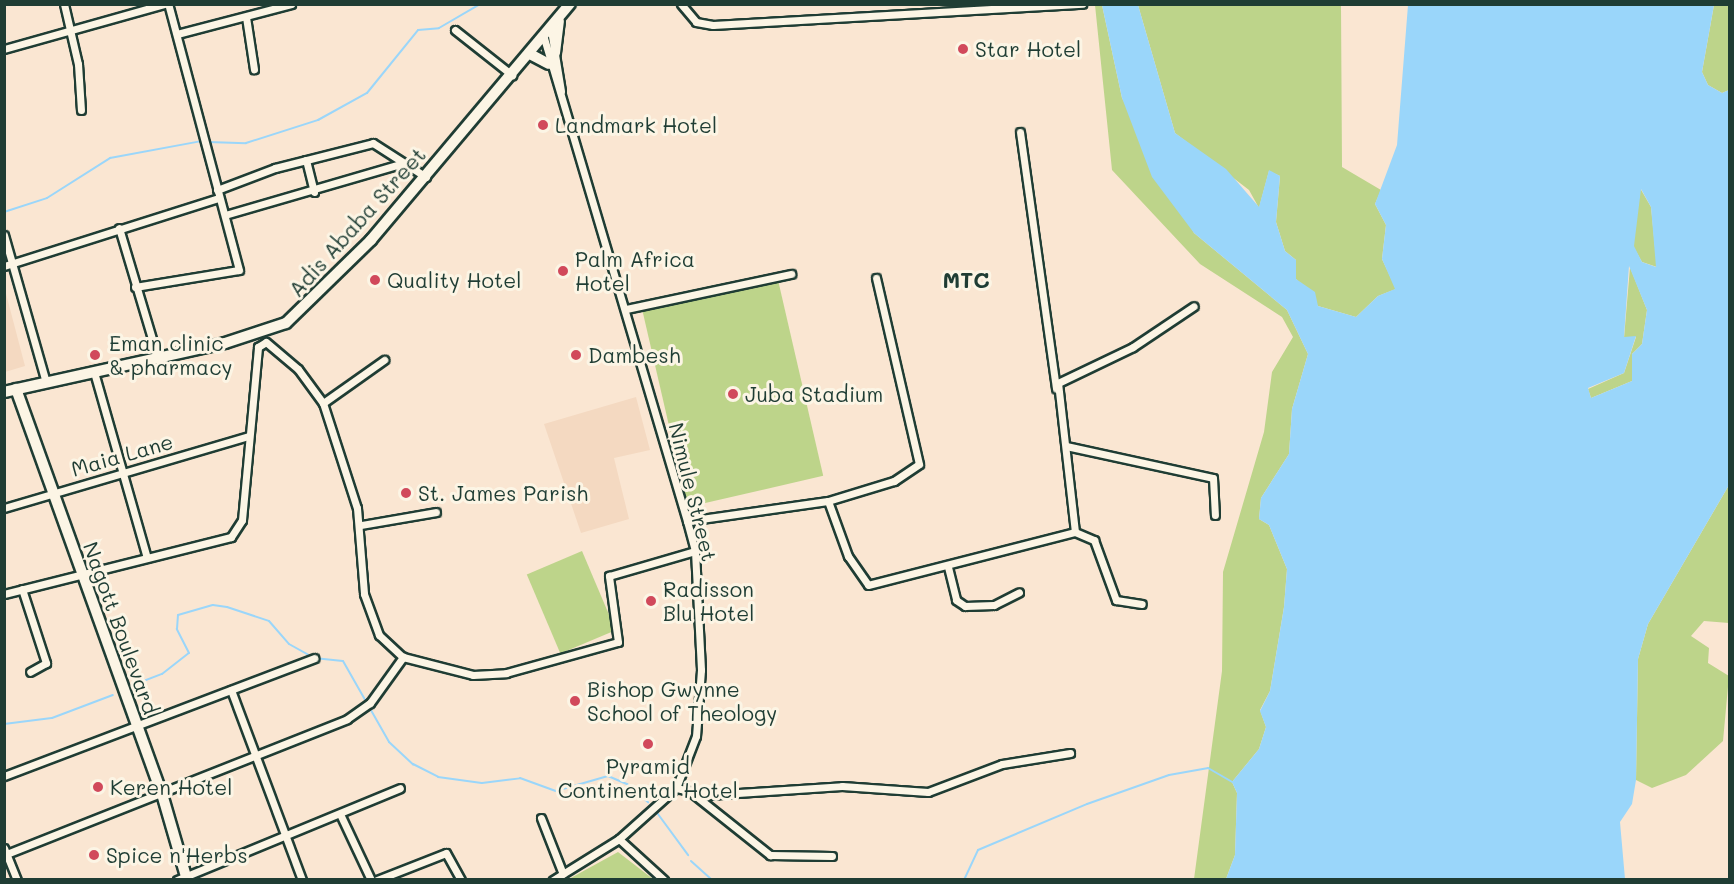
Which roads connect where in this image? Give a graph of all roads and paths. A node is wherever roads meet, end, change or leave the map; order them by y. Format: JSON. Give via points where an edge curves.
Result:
{"nodes":[{"id":1,"x":64,"y":4,"type":"edge"},
{"id":2,"x":166,"y":4,"type":"edge"},
{"id":3,"x":291,"y":4,"type":"edge"},
{"id":4,"x":681,"y":4,"type":"edge"},
{"id":5,"x":1082,"y":4,"type":"edge"},
{"id":6,"x":278,"y":6,"type":"edge"},
{"id":7,"x":564,"y":9,"type":"edge"},
{"id":8,"x":246,"y":16,"type":"junction"},
{"id":9,"x":454,"y":30,"type":"dead end"},
{"id":10,"x":72,"y":32,"type":"junction"},
{"id":11,"x":177,"y":34,"type":"junction"},
{"id":12,"x":547,"y":34,"type":"junction"},
{"id":13,"x":4,"y":49,"type":"edge"},
{"id":14,"x":555,"y":53,"type":"junction"},
{"id":15,"x":530,"y":54,"type":"junction"},
{"id":16,"x":549,"y":63,"type":"junction"},
{"id":17,"x":254,"y":69,"type":"dead end"},
{"id":18,"x":512,"y":75,"type":"junction"},
{"id":19,"x":560,"y":96,"type":"junction"},
{"id":20,"x":81,"y":110,"type":"dead end"},
{"id":21,"x":1020,"y":132,"type":"dead end"},
{"id":22,"x":306,"y":160,"type":"junction"},
{"id":23,"x":401,"y":164,"type":"junction"},
{"id":24,"x":426,"y":177,"type":"junction"},
{"id":25,"x":314,"y":192,"type":"junction"},
{"id":26,"x":218,"y":194,"type":"junction"},
{"id":27,"x":225,"y":215,"type":"junction"},
{"id":28,"x":120,"y":228,"type":"junction"},
{"id":29,"x":4,"y":235,"type":"edge"},
{"id":30,"x":13,"y":264,"type":"junction"},
{"id":31,"x":4,"y":266,"type":"edge"},
{"id":32,"x":791,"y":274,"type":"dead end"},
{"id":33,"x":876,"y":278,"type":"dead end"},
{"id":34,"x":135,"y":287,"type":"junction"},
{"id":35,"x":1194,"y":306,"type":"dead end"},
{"id":36,"x":626,"y":309,"type":"junction"},
{"id":37,"x":257,"y":333,"type":"junction"},
{"id":38,"x":258,"y":346,"type":"junction"},
{"id":39,"x":158,"y":359,"type":"junction"},
{"id":40,"x":384,"y":360,"type":"dead end"},
{"id":41,"x":94,"y":372,"type":"junction"},
{"id":42,"x":46,"y":382,"type":"junction"},
{"id":43,"x":1056,"y":387,"type":"junction"},
{"id":44,"x":10,"y":391,"type":"edge"},
{"id":45,"x":323,"y":403,"type":"junction"},
{"id":46,"x":249,"y":436,"type":"junction"},
{"id":47,"x":1066,"y":446,"type":"junction"},
{"id":48,"x":119,"y":473,"type":"junction"},
{"id":49,"x":52,"y":493,"type":"junction"},
{"id":50,"x":828,"y":501,"type":"junction"},
{"id":51,"x":4,"y":508,"type":"edge"},
{"id":52,"x":436,"y":512,"type":"dead end"},
{"id":53,"x":1215,"y":515,"type":"dead end"},
{"id":54,"x":687,"y":521,"type":"junction"},
{"id":55,"x":361,"y":525,"type":"junction"},
{"id":56,"x":1075,"y":532,"type":"junction"},
{"id":57,"x":695,"y":551,"type":"junction"},
{"id":58,"x":147,"y":558,"type":"junction"},
{"id":59,"x":948,"y":567,"type":"junction"},
{"id":60,"x":79,"y":572,"type":"junction"},
{"id":61,"x":21,"y":589,"type":"junction"},
{"id":62,"x":1019,"y":592,"type":"dead end"},
{"id":63,"x":4,"y":594,"type":"edge"},
{"id":64,"x":1142,"y":604,"type":"dead end"},
{"id":65,"x":404,"y":657,"type":"junction"},
{"id":66,"x":314,"y":658,"type":"dead end"},
{"id":67,"x":30,"y":672,"type":"dead end"},
{"id":68,"x":231,"y":690,"type":"junction"},
{"id":69,"x":135,"y":726,"type":"junction"},
{"id":70,"x":1070,"y":753,"type":"dead end"},
{"id":71,"x":255,"y":755,"type":"junction"},
{"id":72,"x":4,"y":776,"type":"edge"},
{"id":73,"x":400,"y":788,"type":"dead end"},
{"id":74,"x":676,"y":788,"type":"junction"},
{"id":75,"x":691,"y":791,"type":"junction"},
{"id":76,"x":162,"y":794,"type":"junction"},
{"id":77,"x":340,"y":814,"type":"junction"},
{"id":78,"x":541,"y":818,"type":"dead end"},
{"id":79,"x":285,"y":837,"type":"junction"},
{"id":80,"x":620,"y":839,"type":"junction"},
{"id":81,"x":5,"y":852,"type":"edge"},
{"id":82,"x":832,"y":856,"type":"dead end"},
{"id":83,"x":563,"y":874,"type":"junction"},
{"id":84,"x":17,"y":879,"type":"edge"},
{"id":85,"x":183,"y":879,"type":"edge"},
{"id":86,"x":302,"y":879,"type":"edge"},
{"id":87,"x":371,"y":879,"type":"edge"},
{"id":88,"x":377,"y":879,"type":"edge"},
{"id":89,"x":461,"y":879,"type":"edge"},
{"id":90,"x":553,"y":879,"type":"edge"},
{"id":91,"x":664,"y":879,"type":"edge"}],
"edges":[{"from":1,"to":10,"type":"street"},
{"from":2,"to":10,"type":"street"},
{"from":2,"to":11,"type":"street"},
{"from":3,"to":6,"type":"street"},
{"from":4,"to":5,"type":"street","via":[[696,22],[713,25]]},
{"from":6,"to":8,"type":"street"},
{"from":7,"to":12,"type":"street","name":"Adis Ababa Street"},
{"from":7,"to":14,"type":"street"},
{"from":8,"to":11,"type":"street"},
{"from":8,"to":17,"type":"street"},
{"from":9,"to":18,"type":"street"},
{"from":10,"to":13,"type":"street"},
{"from":10,"to":20,"type":"street"},
{"from":11,"to":26,"type":"street"},
{"from":12,"to":14,"type":"street","name":"Nimule Street"},
{"from":12,"to":15,"type":"street","name":"Adis Ababa Street"},
{"from":12,"to":16,"type":"street","name":"Nimule Street"},
{"from":14,"to":19,"type":"street","name":"Nimule Street"},
{"from":15,"to":16,"type":"street"},
{"from":15,"to":18,"type":"street","name":"Adis Ababa Street"},
{"from":16,"to":19,"type":"street","name":"Nimule Street"},
{"from":18,"to":24,"type":"street","name":"Adis Ababa Street"},
{"from":19,"to":36,"type":"street","name":"Nimule Street"},
{"from":21,"to":43,"type":"street"},
{"from":22,"to":23,"type":"street","via":[[373,143]]},
{"from":22,"to":25,"type":"street"},
{"from":22,"to":26,"type":"street"},
{"from":23,"to":24,"type":"street"},
{"from":23,"to":25,"type":"street"},
{"from":24,"to":37,"type":"street","name":"Adis Ababa Street","via":[[303,311]]},
{"from":25,"to":27,"type":"street"},
{"from":26,"to":27,"type":"street"},
{"from":26,"to":28,"type":"street"},
{"from":27,"to":34,"type":"street","via":[[239,270]]},
{"from":28,"to":30,"type":"street"},
{"from":28,"to":34,"type":"street"},
{"from":29,"to":30,"type":"street"},
{"from":30,"to":31,"type":"street"},
{"from":30,"to":42,"type":"street"},
{"from":32,"to":36,"type":"street"},
{"from":33,"to":50,"type":"street","via":[[921,459],[903,477]]},
{"from":34,"to":39,"type":"street"},
{"from":35,"to":43,"type":"street","via":[[1133,347]]},
{"from":36,"to":54,"type":"street","name":"Nimule Street"},
{"from":37,"to":38,"type":"street"},
{"from":37,"to":39,"type":"street","name":"Adis Ababa Street"},
{"from":38,"to":45,"type":"street","via":[[266,342],[298,369]]},
{"from":38,"to":46,"type":"street"},
{"from":39,"to":41,"type":"street","name":"Adis Ababa Street"},
{"from":40,"to":45,"type":"street"},
{"from":41,"to":42,"type":"street","name":"Adis Ababa Street"},
{"from":41,"to":48,"type":"street"},
{"from":42,"to":44,"type":"street","name":"Adis Ababa Street"},
{"from":43,"to":47,"type":"street"},
{"from":44,"to":49,"type":"street","name":"Nagott Boulevard"},
{"from":45,"to":55,"type":"street"},
{"from":46,"to":48,"type":"street","name":"Maia Lane"},
{"from":46,"to":58,"type":"street","via":[[243,520],[236,532]]},
{"from":47,"to":53,"type":"street","via":[[1165,471],[1209,476],[1217,486]]},
{"from":47,"to":56,"type":"street"},
{"from":48,"to":49,"type":"street","name":"Maia Lane"},
{"from":48,"to":58,"type":"street"},
{"from":49,"to":51,"type":"street","name":"Maia Lane"},
{"from":49,"to":60,"type":"street","name":"Nagott Boulevard"},
{"from":50,"to":54,"type":"street"},
{"from":50,"to":59,"type":"street","via":[[864,584]]},
{"from":52,"to":55,"type":"street"},
{"from":54,"to":57,"type":"street","name":"Nimule Street"},
{"from":55,"to":65,"type":"street","via":[[364,594],[379,635]]},
{"from":56,"to":59,"type":"street"},
{"from":56,"to":64,"type":"street","via":[[1094,540],[1114,598]]},
{"from":57,"to":65,"type":"street","via":[[609,576],[618,642],[506,674],[473,675]]},
{"from":57,"to":74,"type":"street","name":"Nimule Street","via":[[700,701],[691,759]]},
{"from":58,"to":60,"type":"street"},
{"from":59,"to":62,"type":"street","via":[[956,600],[965,606],[994,605]]},
{"from":60,"to":61,"type":"street"},
{"from":60,"to":69,"type":"street","name":"Nagott Boulevard"},
{"from":61,"to":63,"type":"street"},
{"from":61,"to":67,"type":"street","via":[[46,663]]},
{"from":65,"to":71,"type":"street","via":[[362,709]]},
{"from":66,"to":68,"type":"street"},
{"from":68,"to":69,"type":"street"},
{"from":68,"to":71,"type":"street"},
{"from":69,"to":72,"type":"street"},
{"from":69,"to":76,"type":"street","name":"Nagott Boulevard"},
{"from":70,"to":75,"type":"street","via":[[1002,764],[928,792],[842,786],[708,795]]},
{"from":71,"to":76,"type":"street"},
{"from":71,"to":79,"type":"street"},
{"from":73,"to":77,"type":"street"},
{"from":74,"to":75,"type":"street"},
{"from":74,"to":80,"type":"street","name":"Nimule Street"},
{"from":75,"to":82,"type":"street","via":[[770,855]]},
{"from":76,"to":81,"type":"street"},
{"from":76,"to":85,"type":"street","name":"Nagott Boulevard"},
{"from":77,"to":79,"type":"street"},
{"from":77,"to":87,"type":"street"},
{"from":78,"to":83,"type":"street"},
{"from":79,"to":85,"type":"street"},
{"from":79,"to":86,"type":"street"},
{"from":80,"to":83,"type":"street","name":"Nimule Street"},
{"from":80,"to":91,"type":"street"},
{"from":81,"to":84,"type":"street"},
{"from":83,"to":90,"type":"street","name":"Nimule Street"},
{"from":88,"to":89,"type":"street","via":[[446,853]]}]}
